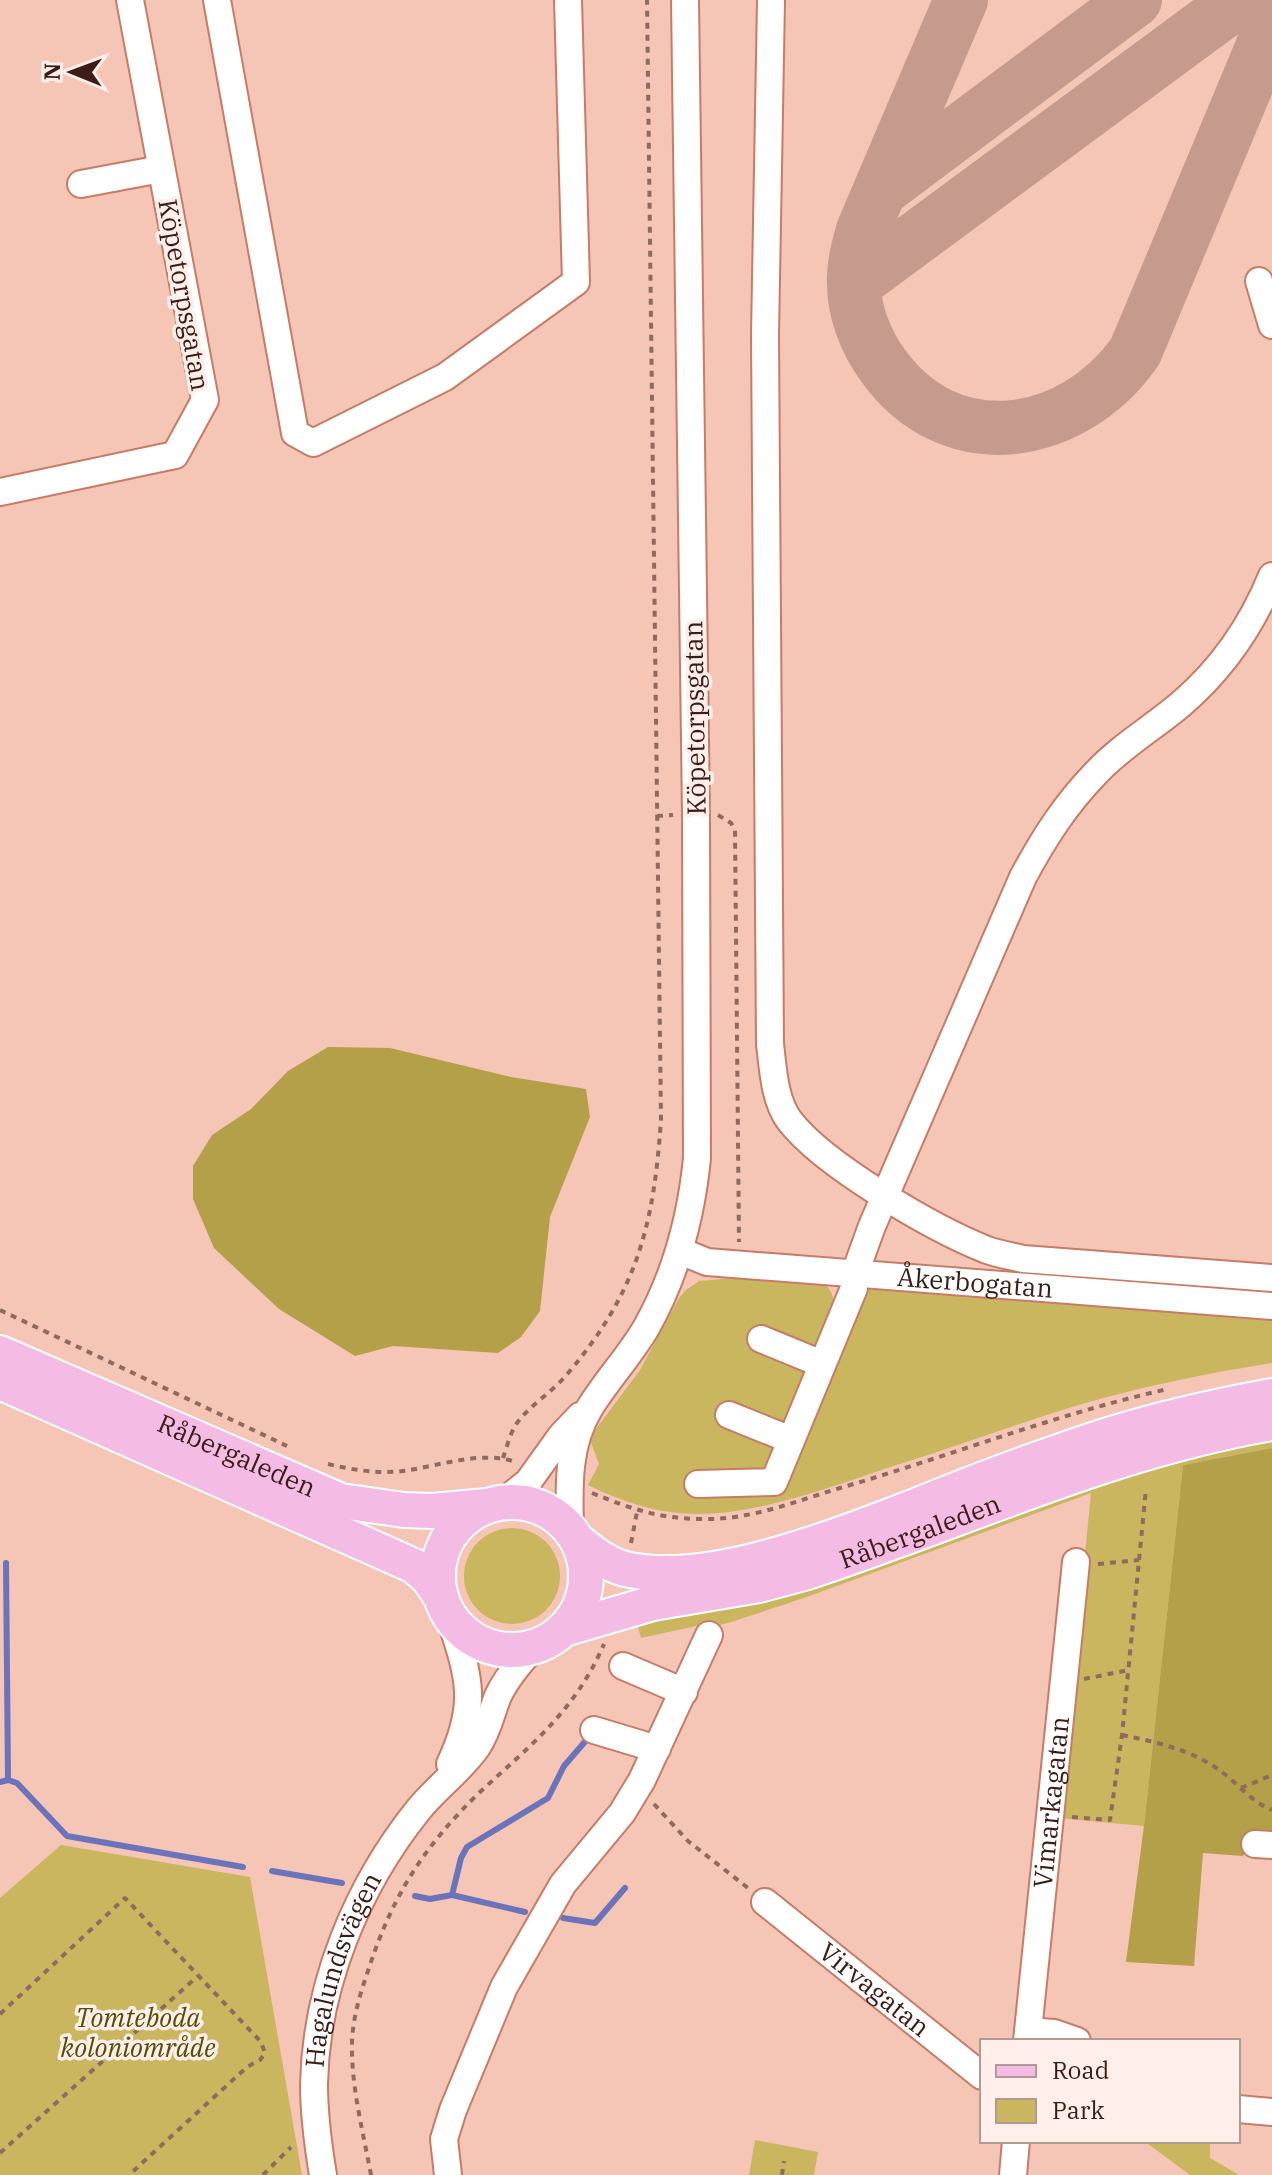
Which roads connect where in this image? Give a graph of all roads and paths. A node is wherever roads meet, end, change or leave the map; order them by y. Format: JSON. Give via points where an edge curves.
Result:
{"nodes":[{"id":1,"x":130,"y":0,"type":"edge"},
{"id":2,"x":217,"y":0,"type":"edge"},
{"id":3,"x":568,"y":0,"type":"edge"},
{"id":4,"x":647,"y":0,"type":"edge"},
{"id":5,"x":685,"y":0,"type":"edge"},
{"id":6,"x":771,"y":0,"type":"edge"},
{"id":7,"x":161,"y":169,"type":"junction"},
{"id":8,"x":81,"y":184,"type":"dead end"},
{"id":9,"x":1259,"y":281,"type":"dead end"},
{"id":10,"x":1272,"y":325,"type":"edge"},
{"id":11,"x":0,"y":492,"type":"edge"},
{"id":12,"x":1272,"y":576,"type":"edge"},
{"id":13,"x":696,"y":815,"type":"junction"},
{"id":14,"x":657,"y":816,"type":"junction"},
{"id":15,"x":886,"y":1197,"type":"junction"},
{"id":16,"x":680,"y":1251,"type":"junction"},
{"id":17,"x":740,"y":1264,"type":"junction"},
{"id":18,"x":855,"y":1273,"type":"junction"},
{"id":19,"x":1272,"y":1278,"type":"edge"},
{"id":20,"x":1272,"y":1306,"type":"edge"},
{"id":21,"x":0,"y":1310,"type":"edge"},
{"id":22,"x":761,"y":1339,"type":"dead end"},
{"id":23,"x":0,"y":1353,"type":"edge"},
{"id":24,"x":822,"y":1364,"type":"junction"},
{"id":25,"x":0,"y":1382,"type":"edge"},
{"id":26,"x":1171,"y":1388,"type":"dead end"},
{"id":27,"x":1272,"y":1396,"type":"edge"},
{"id":28,"x":590,"y":1409,"type":"junction"},
{"id":29,"x":729,"y":1415,"type":"dead end"},
{"id":30,"x":1272,"y":1423,"type":"edge"},
{"id":31,"x":791,"y":1440,"type":"junction"},
{"id":32,"x":296,"y":1450,"type":"dead end"},
{"id":33,"x":318,"y":1460,"type":"dead end"},
{"id":34,"x":698,"y":1484,"type":"dead end"},
{"id":35,"x":582,"y":1489,"type":"dead end"},
{"id":36,"x":1146,"y":1489,"type":"dead end"},
{"id":37,"x":494,"y":1504,"type":"junction"},
{"id":38,"x":637,"y":1512,"type":"junction"},
{"id":39,"x":574,"y":1535,"type":"junction"},
{"id":40,"x":627,"y":1557,"type":"dead end"},
{"id":41,"x":1139,"y":1560,"type":"junction"},
{"id":42,"x":1076,"y":1565,"type":"joint"},
{"id":43,"x":445,"y":1606,"type":"junction"},
{"id":44,"x":564,"y":1629,"type":"junction"},
{"id":45,"x":709,"y":1635,"type":"dead end"},
{"id":46,"x":607,"y":1638,"type":"dead end"},
{"id":47,"x":534,"y":1647,"type":"junction"},
{"id":48,"x":623,"y":1666,"type":"dead end"},
{"id":49,"x":1129,"y":1670,"type":"junction"},
{"id":50,"x":1063,"y":1683,"type":"junction"},
{"id":51,"x":684,"y":1692,"type":"junction"},
{"id":52,"x":594,"y":1730,"type":"dead end"},
{"id":53,"x":1122,"y":1735,"type":"junction"},
{"id":54,"x":657,"y":1749,"type":"junction"},
{"id":55,"x":1272,"y":1775,"type":"edge"},
{"id":56,"x":642,"y":1780,"type":"junction"},
{"id":57,"x":440,"y":1787,"type":"junction"},
{"id":58,"x":1241,"y":1788,"type":"junction"},
{"id":59,"x":1272,"y":1810,"type":"edge"},
{"id":60,"x":1050,"y":1816,"type":"junction"},
{"id":61,"x":765,"y":1902,"type":"joint"},
{"id":62,"x":198,"y":1976,"type":"junction"},
{"id":63,"x":0,"y":2014,"type":"edge"},
{"id":64,"x":1027,"y":2036,"type":"edge"},
{"id":65,"x":1071,"y":2039,"type":"edge"},
{"id":66,"x":980,"y":2074,"type":"edge"},
{"id":67,"x":1240,"y":2109,"type":"edge"},
{"id":68,"x":1272,"y":2112,"type":"edge"},
{"id":69,"x":444,"y":2139,"type":"junction"},
{"id":70,"x":1016,"y":2143,"type":"edge"},
{"id":71,"x":291,"y":2147,"type":"dead end"},
{"id":72,"x":0,"y":2153,"type":"edge"},
{"id":73,"x":784,"y":2161,"type":"dead end"},
{"id":74,"x":129,"y":2175,"type":"edge"},
{"id":75,"x":263,"y":2175,"type":"edge"},
{"id":76,"x":323,"y":2175,"type":"edge"},
{"id":77,"x":371,"y":2175,"type":"edge"},
{"id":78,"x":427,"y":2175,"type":"edge"},
{"id":79,"x":448,"y":2175,"type":"edge"},
{"id":80,"x":782,"y":2175,"type":"edge"},
{"id":81,"x":1013,"y":2175,"type":"edge"}],
"edges":[{"from":1,"to":7,"type":"street","name":"Köpetorpsgatan"},
{"from":2,"to":3,"type":"street","via":[[295,433],[313,443],[445,377],[576,282]]},
{"from":4,"to":14,"type":"path"},
{"from":5,"to":13,"type":"street","name":"Köpetorpsgatan"},
{"from":6,"to":15,"type":"street","via":[[765,335],[774,1079],[789,1119],[822,1152]]},
{"from":7,"to":8,"type":"street"},
{"from":7,"to":11,"type":"street","name":"Köpetorpsgatan","via":[[205,400],[175,455]]},
{"from":9,"to":10,"type":"street"},
{"from":12,"to":15,"type":"street","via":[[1247,628],[1211,676],[1098,770],[1056,819],[1023,877]]},
{"from":13,"to":14,"type":"path"},
{"from":13,"to":16,"type":"street","name":"Köpetorpsgatan","via":[[697,1158]]},
{"from":13,"to":17,"type":"path","via":[[716,815],[735,830]]},
{"from":14,"to":33,"type":"path","via":[[658,1168],[646,1237],[621,1298],[567,1376],[516,1424],[503,1458],[383,1472]]},
{"from":15,"to":18,"type":"street"},
{"from":15,"to":19,"type":"street","via":[[990,1251],[1023,1259]]},
{"from":16,"to":17,"type":"street","name":"Åkerbogatan","via":[[707,1262]]},
{"from":16,"to":28,"type":"street","name":"Köpetorpsgatan","via":[[647,1326]]},
{"from":17,"to":18,"type":"street","name":"Åkerbogatan"},
{"from":18,"to":20,"type":"street","name":"Åkerbogatan"},
{"from":18,"to":24,"type":"street","via":[[854,1288]]},
{"from":21,"to":32,"type":"path"},
{"from":22,"to":24,"type":"street"},
{"from":23,"to":37,"type":"main road","name":"Råbergaleden","via":[[341,1501],[432,1511]]},
{"from":24,"to":31,"type":"street"},
{"from":25,"to":43,"type":"main road","name":"Råbergaleden","via":[[414,1566]]},
{"from":26,"to":38,"type":"path","via":[[1071,1413],[764,1511],[706,1519]]},
{"from":27,"to":39,"type":"main road","name":"Råbergaleden","via":[[1141,1424],[837,1536],[755,1560],[642,1571],[610,1564]]},
{"from":28,"to":37,"type":"street","name":"Köpetorpsgatan","via":[[573,1421],[528,1482]]},
{"from":28,"to":39,"type":"street","name":"Köpetorpsgatan","via":[[569,1474]]},
{"from":29,"to":31,"type":"street"},
{"from":30,"to":44,"type":"main road","name":"Råbergaleden","via":[[1206,1435],[1087,1469],[804,1573],[653,1603]]},
{"from":31,"to":34,"type":"street","via":[[774,1482]]},
{"from":35,"to":38,"type":"path"},
{"from":36,"to":41,"type":"path"},
{"from":37,"to":39,"type":"main road","via":[[540,1507]]},
{"from":37,"to":43,"type":"main road","via":[[458,1524],[445,1543],[439,1564]]},
{"from":38,"to":40,"type":"path"},
{"from":39,"to":44,"type":"main road","via":[[586,1564],[585,1588]]},
{"from":41,"to":42,"type":"path"},
{"from":41,"to":49,"type":"path"},
{"from":42,"to":50,"type":"street","name":"Vimarkagatan"},
{"from":43,"to":47,"type":"main road","via":[[465,1633],[485,1645]]},
{"from":43,"to":57,"type":"street","name":"Hagalundsvägen","via":[[470,1689],[463,1738]]},
{"from":44,"to":47,"type":"main road"},
{"from":45,"to":51,"type":"street"},
{"from":46,"to":77,"type":"path","via":[[571,1704],[453,1818],[420,1857],[392,1908],[360,1996],[352,2037]]},
{"from":47,"to":57,"type":"street","name":"Hagalundsvägen","via":[[498,1696],[477,1747]]},
{"from":48,"to":51,"type":"street"},
{"from":49,"to":50,"type":"path"},
{"from":49,"to":53,"type":"path"},
{"from":50,"to":60,"type":"street","name":"Vimarkagatan"},
{"from":51,"to":54,"type":"street"},
{"from":52,"to":54,"type":"street"},
{"from":53,"to":58,"type":"path","via":[[1186,1752]]},
{"from":53,"to":60,"type":"path","via":[[1110,1820]]},
{"from":54,"to":56,"type":"street"},
{"from":55,"to":58,"type":"path"},
{"from":56,"to":61,"type":"path","via":[[655,1807],[688,1841]]},
{"from":56,"to":69,"type":"street","via":[[622,1813],[563,1884],[504,1987]]},
{"from":57,"to":76,"type":"street","name":"Hagalundsvägen","via":[[383,1860],[333,1969],[314,2083]]},
{"from":58,"to":59,"type":"path"},
{"from":60,"to":64,"type":"street","name":"Vimarkagatan"},
{"from":61,"to":66,"type":"street","name":"Virvagatan"},
{"from":62,"to":63,"type":"path","via":[[125,1898]]},
{"from":62,"to":72,"type":"path"},
{"from":62,"to":74,"type":"path","via":[[261,2042],[265,2053]]},
{"from":64,"to":65,"type":"street","via":[[1054,2033]]},
{"from":67,"to":68,"type":"street"},
{"from":69,"to":78,"type":"street"},
{"from":69,"to":79,"type":"street"},
{"from":70,"to":81,"type":"street"},
{"from":71,"to":75,"type":"path"},
{"from":73,"to":80,"type":"path"}]}
